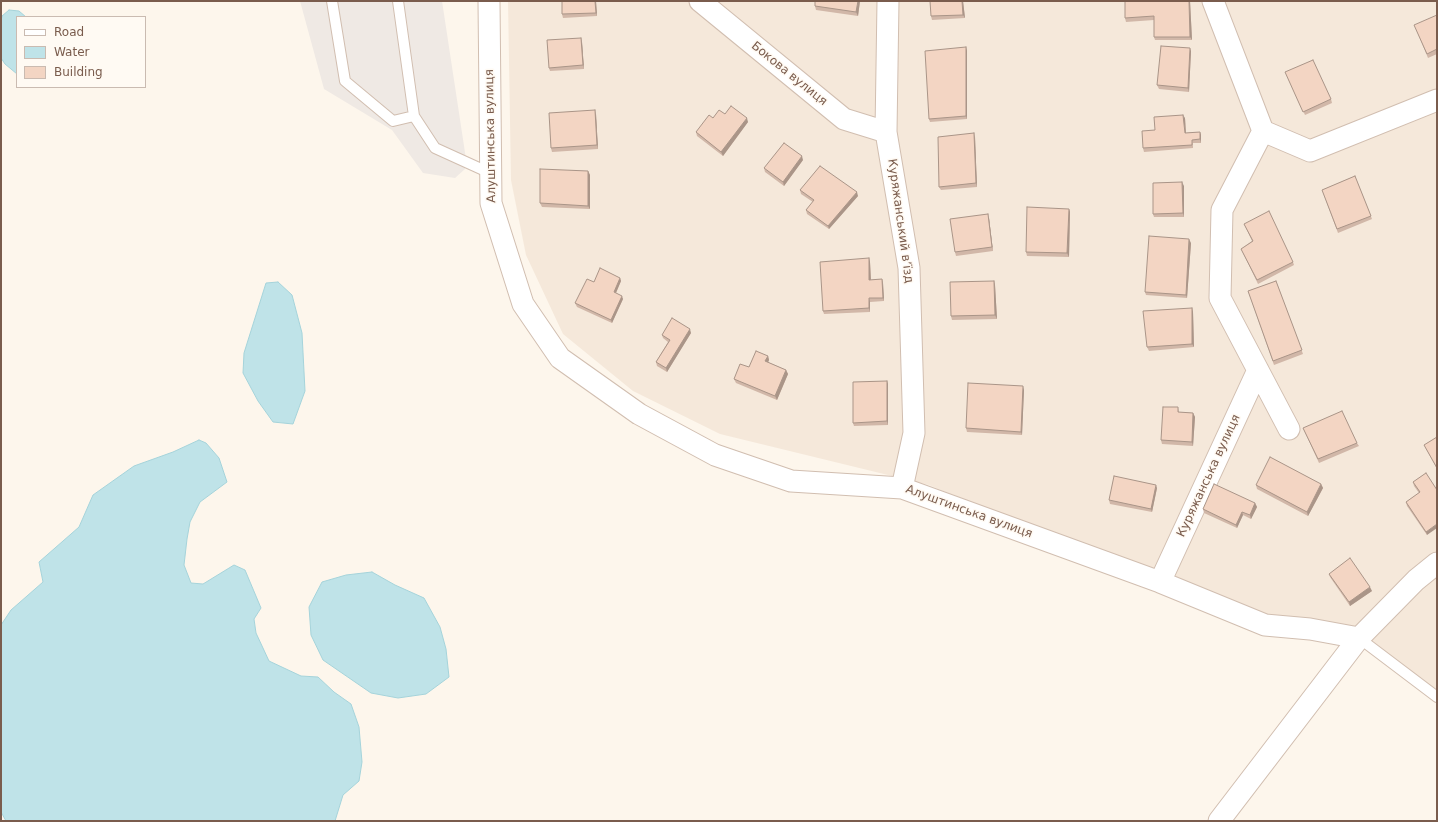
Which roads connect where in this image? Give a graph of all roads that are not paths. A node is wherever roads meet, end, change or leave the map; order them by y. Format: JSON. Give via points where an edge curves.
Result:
{"nodes":[{"id":1,"x":332,"y":1,"type":"edge"},
{"id":2,"x":398,"y":1,"type":"edge"},
{"id":3,"x":489,"y":1,"type":"edge"},
{"id":4,"x":700,"y":1,"type":"edge"},
{"id":5,"x":888,"y":1,"type":"edge"},
{"id":6,"x":1213,"y":1,"type":"edge"},
{"id":7,"x":1437,"y":100,"type":"edge"},
{"id":8,"x":414,"y":116,"type":"junction"},
{"id":9,"x":1264,"y":131,"type":"junction"},
{"id":10,"x":886,"y":132,"type":"junction"},
{"id":11,"x":490,"y":173,"type":"junction"},
{"id":12,"x":1258,"y":370,"type":"junction"},
{"id":13,"x":1288,"y":429,"type":"dead end"},
{"id":14,"x":902,"y":488,"type":"junction"},
{"id":15,"x":1433,"y":570,"type":"edge"},
{"id":16,"x":1160,"y":582,"type":"junction"},
{"id":17,"x":1359,"y":638,"type":"junction"},
{"id":18,"x":1437,"y":697,"type":"edge"},
{"id":19,"x":1220,"y":821,"type":"edge"}],
"edges":[{"from":1,"to":8,"type":"lane","via":[[345,81],[393,121]]},
{"from":2,"to":8,"type":"lane"},
{"from":3,"to":11,"type":"street","name":"Алуштинська вулиця"},
{"from":4,"to":10,"type":"street","name":"Бокова вулиця","via":[[844,119]]},
{"from":5,"to":10,"type":"street","name":"Куряжанський в’їзд"},
{"from":6,"to":9,"type":"street"},
{"from":7,"to":9,"type":"street","via":[[1310,151]]},
{"from":8,"to":11,"type":"lane","via":[[435,148]]},
{"from":9,"to":12,"type":"street","via":[[1222,210],[1220,298]]},
{"from":10,"to":14,"type":"street","name":"Куряжанський в’їзд","via":[[909,268],[914,434]]},
{"from":11,"to":14,"type":"street","name":"Алуштинська вулиця","via":[[491,203],[523,304],[560,358],[640,414],[715,455],[791,482]]},
{"from":12,"to":13,"type":"street"},
{"from":12,"to":16,"type":"street","name":"Куряжанська вулиця"},
{"from":14,"to":16,"type":"street","name":"Алуштинська вулиця"},
{"from":15,"to":17,"type":"street","via":[[1416,580]]},
{"from":16,"to":17,"type":"street","name":"Алуштинська вулиця","via":[[1265,625],[1310,629]]},
{"from":17,"to":18,"type":"lane"},
{"from":17,"to":19,"type":"street"}]}
